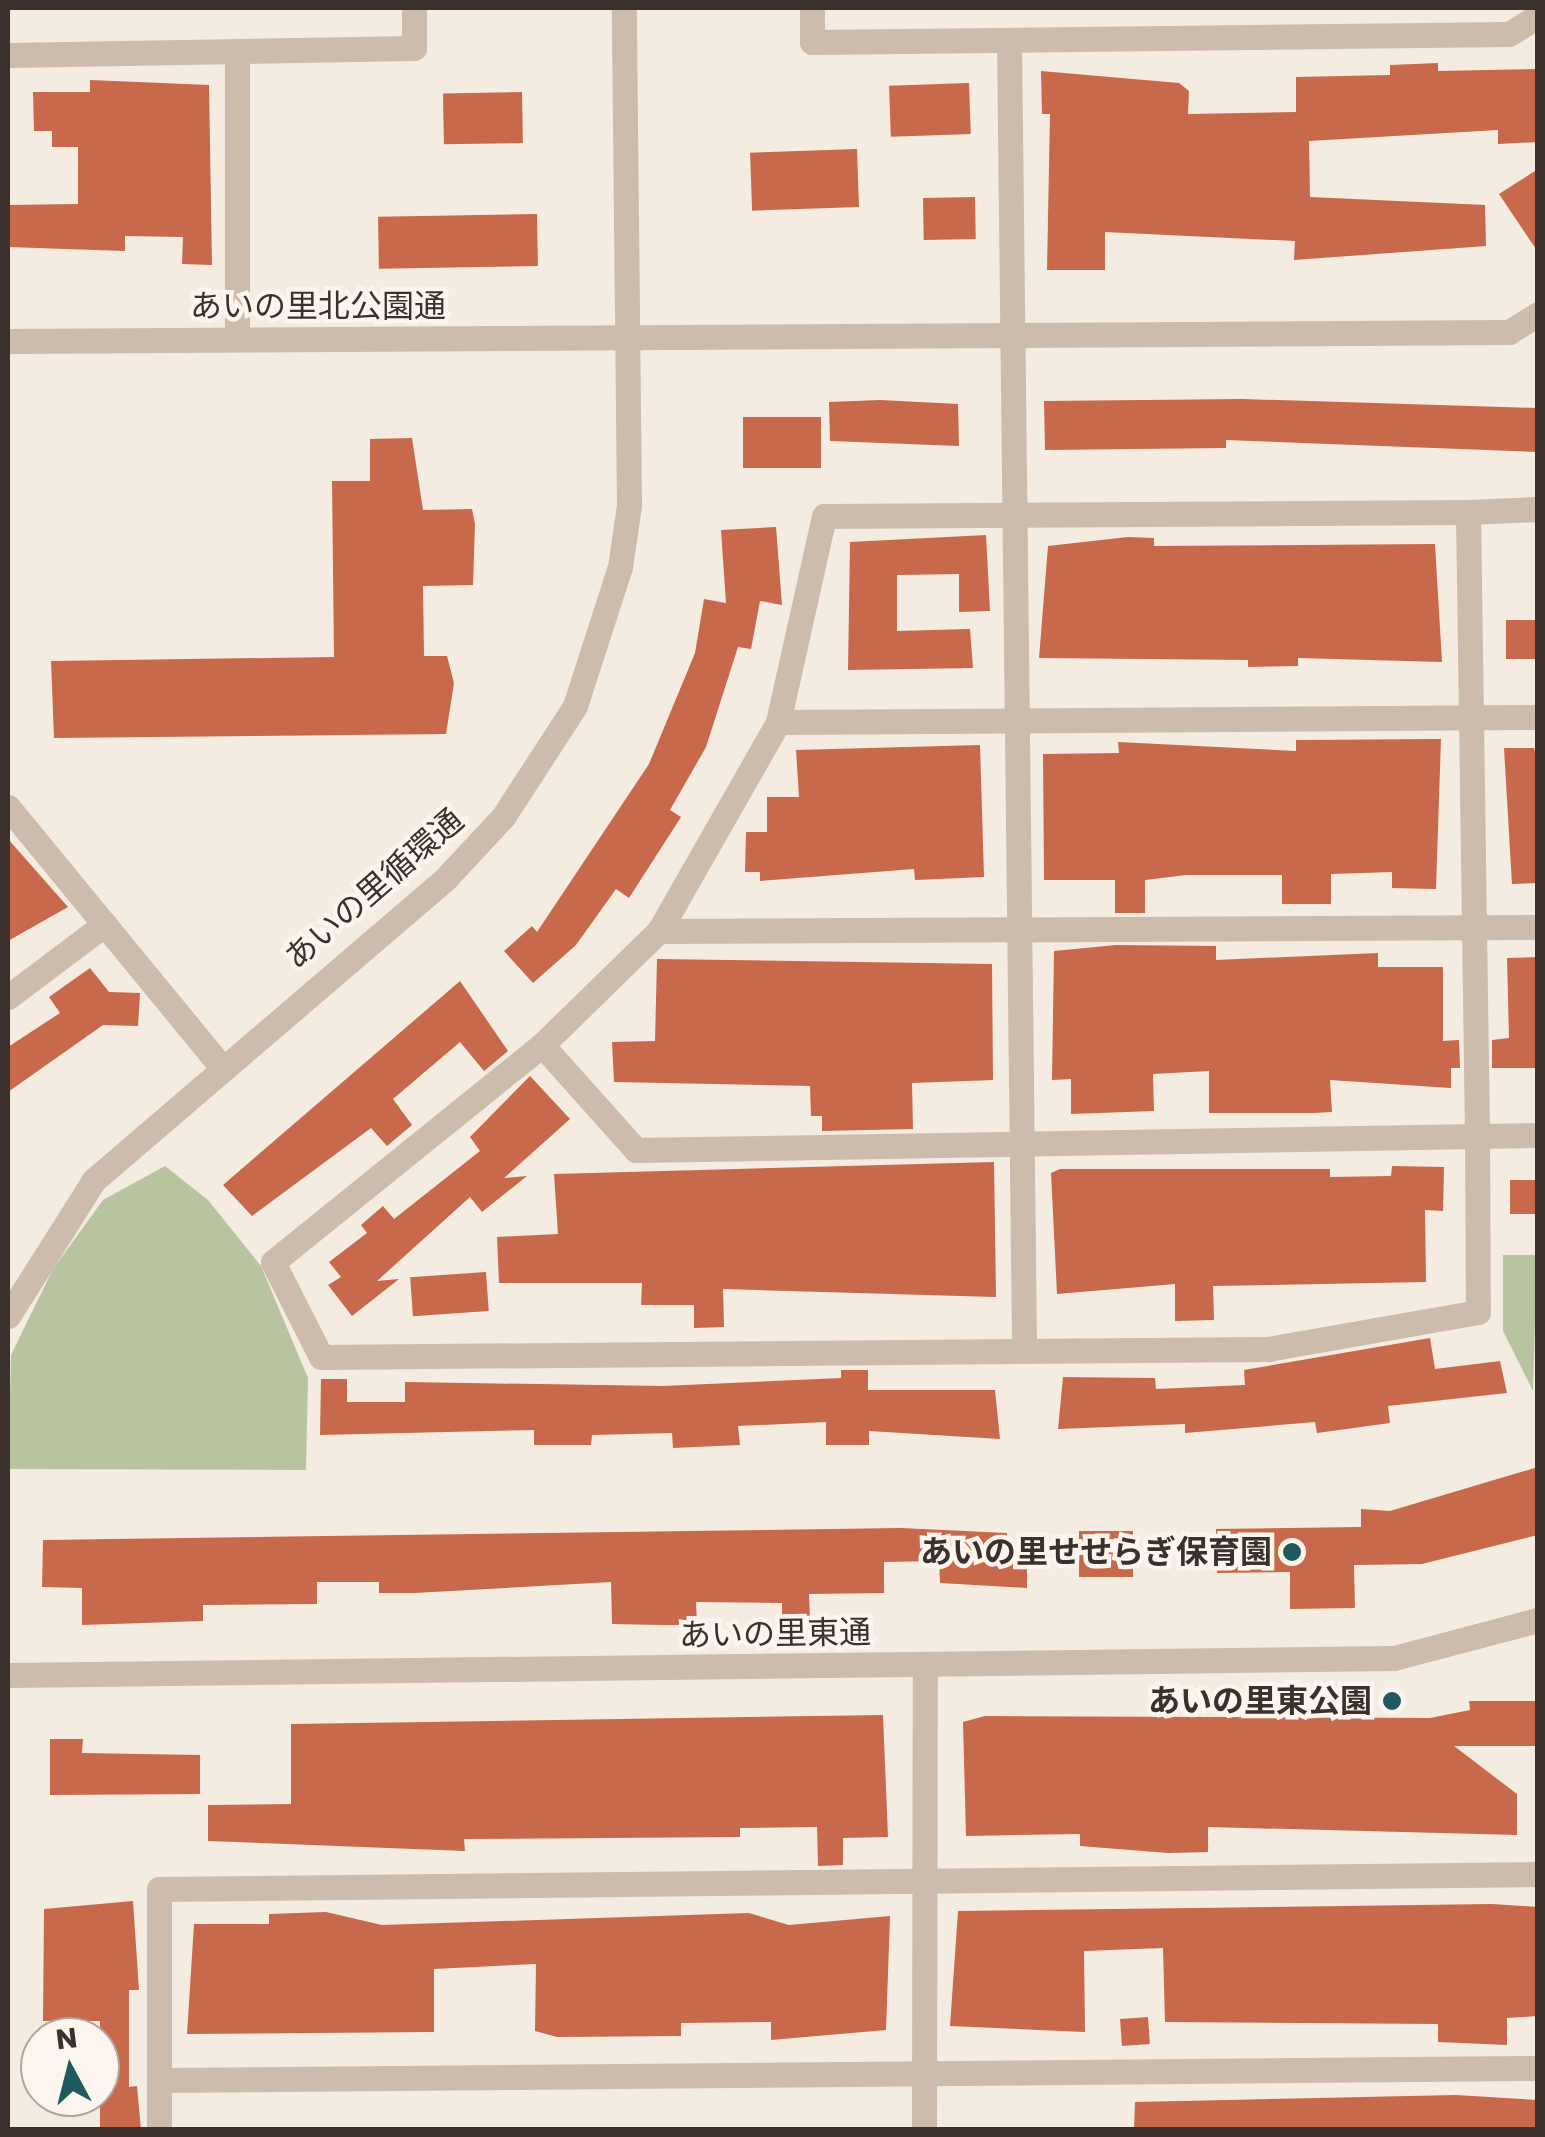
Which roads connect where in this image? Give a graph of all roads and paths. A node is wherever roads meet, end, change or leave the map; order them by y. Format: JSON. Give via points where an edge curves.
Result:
{"nodes":[{"id":1,"x":414,"y":8,"type":"edge"},
{"id":2,"x":624,"y":8,"type":"edge"},
{"id":3,"x":812,"y":8,"type":"edge"},
{"id":4,"x":1538,"y":16,"type":"edge"},
{"id":5,"x":1009,"y":40,"type":"junction"},
{"id":6,"x":236,"y":52,"type":"junction"},
{"id":7,"x":8,"y":55,"type":"edge"},
{"id":8,"x":1538,"y":314,"type":"edge"},
{"id":9,"x":1008,"y":334,"type":"junction"},
{"id":10,"x":630,"y":336,"type":"junction"},
{"id":11,"x":237,"y":339,"type":"junction"},
{"id":12,"x":8,"y":341,"type":"edge"},
{"id":13,"x":1538,"y":508,"type":"edge"},
{"id":14,"x":1468,"y":512,"type":"junction"},
{"id":15,"x":1014,"y":513,"type":"junction"},
{"id":16,"x":1538,"y":717,"type":"edge"},
{"id":17,"x":1472,"y":718,"type":"junction"},
{"id":18,"x":778,"y":722,"type":"junction"},
{"id":19,"x":1018,"y":724,"type":"junction"},
{"id":20,"x":8,"y":806,"type":"edge"},
{"id":21,"x":105,"y":924,"type":"junction"},
{"id":22,"x":1538,"y":926,"type":"edge"},
{"id":23,"x":1475,"y":927,"type":"junction"},
{"id":24,"x":659,"y":931,"type":"junction"},
{"id":25,"x":1019,"y":932,"type":"junction"},
{"id":26,"x":8,"y":996,"type":"edge"},
{"id":27,"x":542,"y":1045,"type":"junction"},
{"id":28,"x":220,"y":1064,"type":"junction"},
{"id":29,"x":1538,"y":1135,"type":"edge"},
{"id":30,"x":1477,"y":1136,"type":"junction"},
{"id":31,"x":1021,"y":1140,"type":"junction"},
{"id":32,"x":8,"y":1316,"type":"edge"},
{"id":33,"x":1024,"y":1348,"type":"junction"},
{"id":34,"x":1538,"y":1620,"type":"edge"},
{"id":35,"x":924,"y":1665,"type":"junction"},
{"id":36,"x":8,"y":1675,"type":"edge"},
{"id":37,"x":1538,"y":1874,"type":"edge"},
{"id":38,"x":922,"y":1881,"type":"junction"},
{"id":39,"x":1538,"y":2068,"type":"edge"},
{"id":40,"x":923,"y":2074,"type":"junction"},
{"id":41,"x":159,"y":2080,"type":"junction"},
{"id":42,"x":159,"y":2130,"type":"edge"},
{"id":43,"x":924,"y":2130,"type":"edge"}],
"edges":[{"from":1,"to":6,"type":"street","via":[[414,48]]},
{"from":2,"to":10,"type":"street","name":"あいの里循環通"},
{"from":3,"to":5,"type":"street","via":[[812,42]]},
{"from":4,"to":5,"type":"street","via":[[1509,34]]},
{"from":5,"to":9,"type":"street"},
{"from":6,"to":7,"type":"street"},
{"from":6,"to":11,"type":"street"},
{"from":8,"to":9,"type":"street","name":"あいの里北公園通","via":[[1509,332]]},
{"from":9,"to":10,"type":"street","name":"あいの里北公園通"},
{"from":9,"to":15,"type":"street"},
{"from":10,"to":11,"type":"street","name":"あいの里北公園通"},
{"from":10,"to":28,"type":"street","name":"あいの里循環通","via":[[620,567],[574,706],[503,816],[447,877]]},
{"from":11,"to":12,"type":"street","name":"あいの里北公園通"},
{"from":13,"to":14,"type":"street"},
{"from":14,"to":15,"type":"street"},
{"from":14,"to":17,"type":"street"},
{"from":15,"to":18,"type":"street","via":[[824,516]]},
{"from":15,"to":19,"type":"street"},
{"from":16,"to":17,"type":"street"},
{"from":17,"to":19,"type":"street"},
{"from":17,"to":23,"type":"street"},
{"from":18,"to":19,"type":"street"},
{"from":18,"to":24,"type":"street"},
{"from":19,"to":25,"type":"street"},
{"from":20,"to":21,"type":"street"},
{"from":21,"to":26,"type":"street"},
{"from":21,"to":28,"type":"street"},
{"from":22,"to":23,"type":"street"},
{"from":23,"to":25,"type":"street"},
{"from":23,"to":30,"type":"street"},
{"from":24,"to":25,"type":"street"},
{"from":24,"to":27,"type":"street"},
{"from":25,"to":31,"type":"street"},
{"from":27,"to":31,"type":"street","via":[[636,1150]]},
{"from":27,"to":33,"type":"street","via":[[273,1262],[321,1357]]},
{"from":28,"to":32,"type":"street","name":"あいの里循環通","via":[[94,1180]]},
{"from":29,"to":30,"type":"street"},
{"from":30,"to":31,"type":"street"},
{"from":30,"to":33,"type":"street","via":[[1478,1312],[1269,1349]]},
{"from":31,"to":33,"type":"street"},
{"from":34,"to":35,"type":"street","name":"あいの里東通","via":[[1394,1658]]},
{"from":35,"to":36,"type":"street","name":"あいの里東通"},
{"from":35,"to":38,"type":"street"},
{"from":37,"to":38,"type":"street"},
{"from":38,"to":40,"type":"street"},
{"from":38,"to":41,"type":"street","via":[[159,1889]]},
{"from":39,"to":40,"type":"street"},
{"from":40,"to":41,"type":"street"},
{"from":40,"to":43,"type":"street"},
{"from":41,"to":42,"type":"street"}]}
